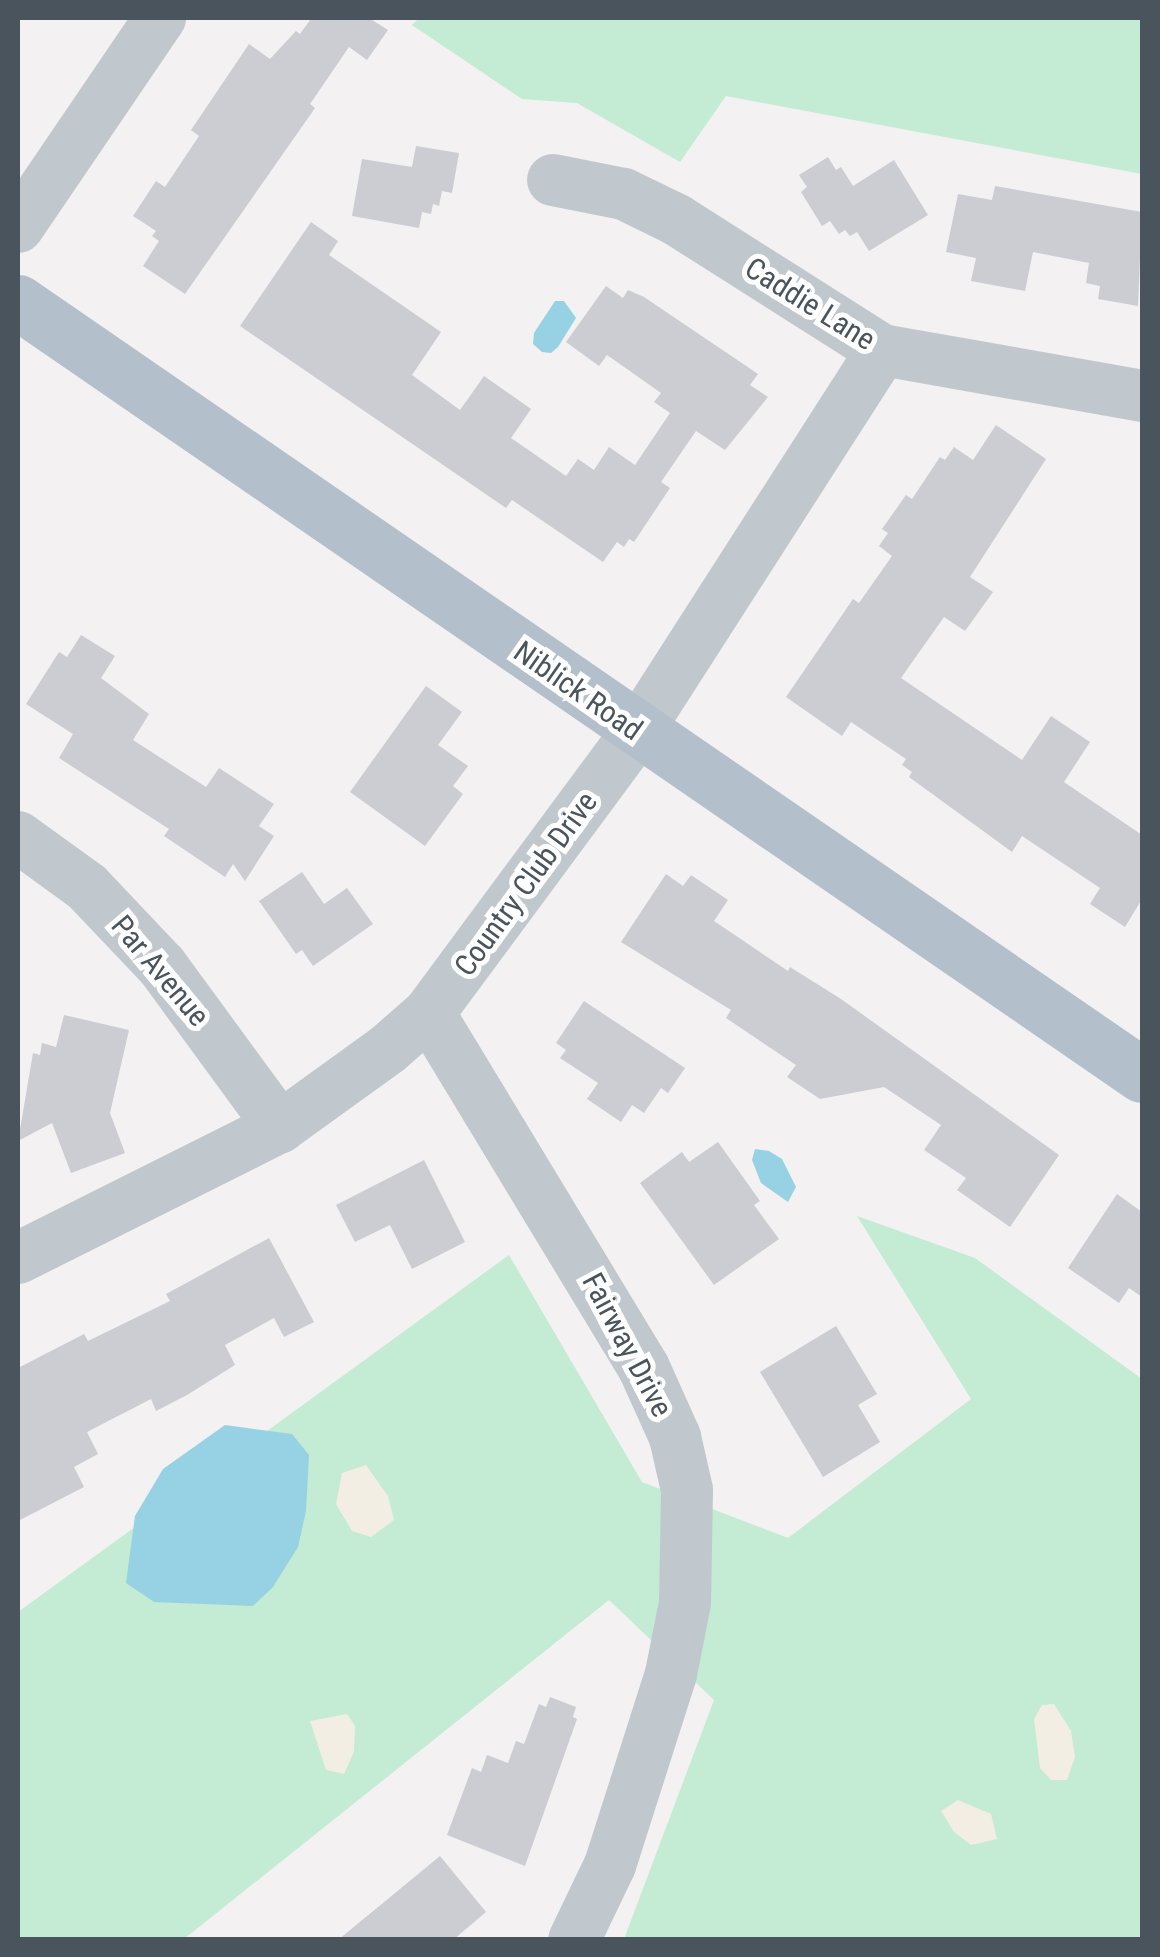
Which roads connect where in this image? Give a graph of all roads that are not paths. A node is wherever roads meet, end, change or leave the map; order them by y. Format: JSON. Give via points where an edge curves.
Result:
{"nodes":[{"id":1,"x":139,"y":25,"type":"edge"},
{"id":2,"x":552,"y":180,"type":"dead end"},
{"id":3,"x":18,"y":227,"type":"edge"},
{"id":4,"x":18,"y":302,"type":"edge"},
{"id":5,"x":882,"y":350,"type":"junction"},
{"id":6,"x":1142,"y":396,"type":"edge"},
{"id":7,"x":637,"y":732,"type":"junction"},
{"id":8,"x":18,"y":837,"type":"edge"},
{"id":9,"x":430,"y":1012,"type":"junction"},
{"id":10,"x":1142,"y":1075,"type":"edge"},
{"id":11,"x":280,"y":1127,"type":"junction"},
{"id":12,"x":18,"y":1258,"type":"edge"},
{"id":13,"x":574,"y":1940,"type":"edge"}],
"edges":[{"from":1,"to":3,"type":"street"},
{"from":2,"to":5,"type":"street","name":"Caddie Lane","via":[[624,194],[677,220]]},
{"from":4,"to":7,"type":"main road","name":"Niblick Road"},
{"from":5,"to":6,"type":"street","name":"Caddie Lane"},
{"from":5,"to":7,"type":"street","name":"Country Club Drive"},
{"from":7,"to":9,"type":"street","name":"Country Club Drive"},
{"from":7,"to":10,"type":"main road","name":"Niblick Road"},
{"from":8,"to":11,"type":"street","name":"Par Avenue","via":[[87,888],[162,966]]},
{"from":9,"to":11,"type":"street","name":"Country Club Drive"},
{"from":9,"to":13,"type":"street","name":"Fairway Drive","via":[[644,1368],[675,1437],[687,1490],[685,1603],[671,1674],[610,1865]]},
{"from":11,"to":12,"type":"street","name":"Country Club Drive"}]}
